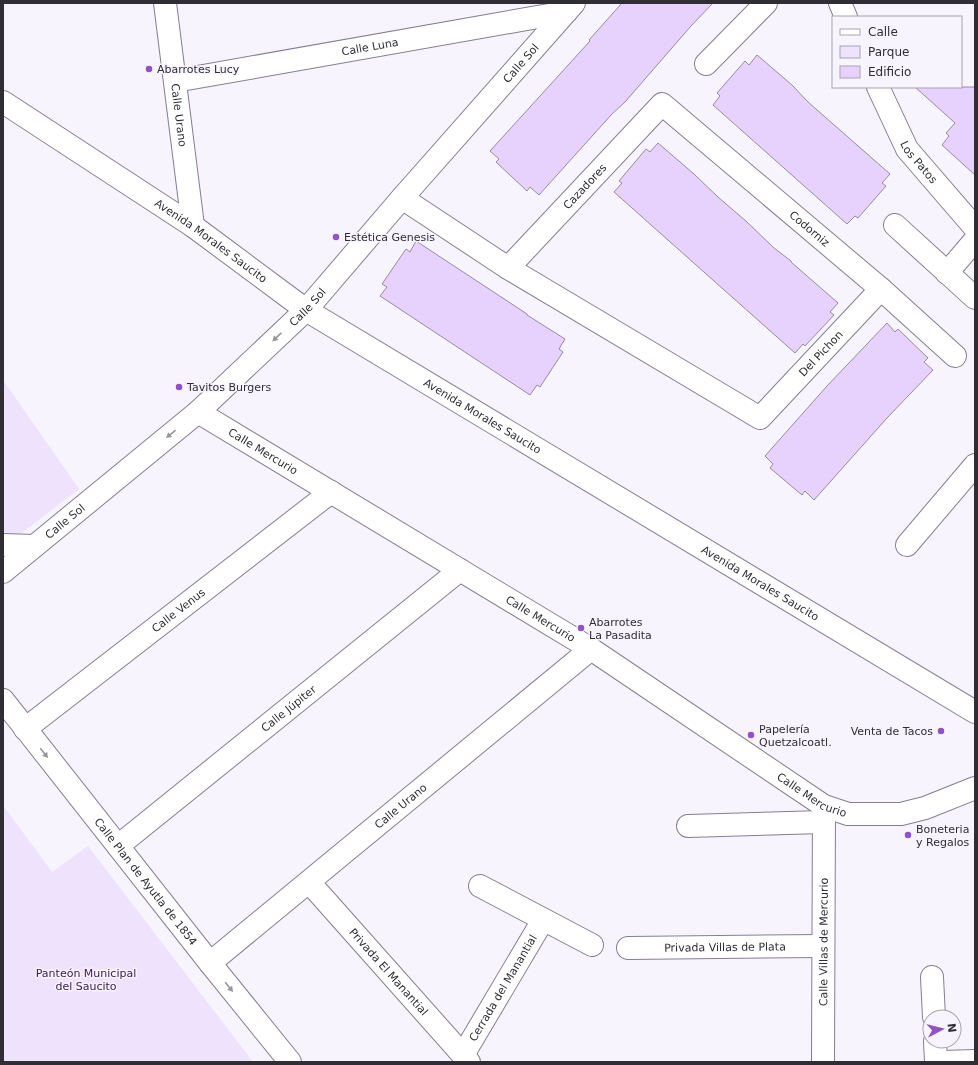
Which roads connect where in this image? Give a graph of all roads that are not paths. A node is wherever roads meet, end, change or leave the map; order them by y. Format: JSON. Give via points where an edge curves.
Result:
{"nodes":[{"id":1,"x":165,"y":3,"type":"edge"},
{"id":2,"x":766,"y":3,"type":"edge"},
{"id":3,"x":840,"y":3,"type":"edge"},
{"id":4,"x":570,"y":8,"type":"edge"},
{"id":5,"x":846,"y":16,"type":"edge"},
{"id":6,"x":706,"y":64,"type":"dead end"},
{"id":7,"x":175,"y":81,"type":"junction"},
{"id":8,"x":878,"y":88,"type":"edge"},
{"id":9,"x":3,"y":102,"type":"edge"},
{"id":10,"x":662,"y":104,"type":"joint"},
{"id":11,"x":402,"y":198,"type":"junction"},
{"id":12,"x":895,"y":225,"type":"dead end"},
{"id":13,"x":193,"y":226,"type":"junction"},
{"id":14,"x":975,"y":228,"type":"edge"},
{"id":15,"x":975,"y":240,"type":"edge"},
{"id":16,"x":508,"y":268,"type":"junction"},
{"id":17,"x":946,"y":273,"type":"junction"},
{"id":18,"x":881,"y":289,"type":"junction"},
{"id":19,"x":975,"y":298,"type":"edge"},
{"id":20,"x":306,"y":310,"type":"junction"},
{"id":21,"x":955,"y":356,"type":"dead end"},
{"id":22,"x":198,"y":412,"type":"junction"},
{"id":23,"x":975,"y":465,"type":"edge"},
{"id":24,"x":331,"y":492,"type":"junction"},
{"id":25,"x":3,"y":545,"type":"edge"},
{"id":26,"x":907,"y":545,"type":"dead end"},
{"id":27,"x":34,"y":546,"type":"junction"},
{"id":28,"x":460,"y":570,"type":"junction"},
{"id":29,"x":3,"y":572,"type":"edge"},
{"id":30,"x":591,"y":649,"type":"junction"},
{"id":31,"x":3,"y":700,"type":"edge"},
{"id":32,"x":975,"y":712,"type":"edge"},
{"id":33,"x":25,"y":729,"type":"junction"},
{"id":34,"x":975,"y":788,"type":"edge"},
{"id":35,"x":823,"y":814,"type":"junction"},
{"id":36,"x":688,"y":826,"type":"dead end"},
{"id":37,"x":118,"y":846,"type":"junction"},
{"id":38,"x":309,"y":882,"type":"junction"},
{"id":39,"x":480,"y":886,"type":"dead end"},
{"id":40,"x":543,"y":920,"type":"junction"},
{"id":41,"x":592,"y":945,"type":"dead end"},
{"id":42,"x":822,"y":946,"type":"junction"},
{"id":43,"x":628,"y":948,"type":"dead end"},
{"id":44,"x":210,"y":963,"type":"junction"},
{"id":45,"x":932,"y":976,"type":"dead end"},
{"id":46,"x":934,"y":1009,"type":"edge"},
{"id":47,"x":935,"y":1049,"type":"edge"},
{"id":48,"x":466,"y":1059,"type":"edge"},
{"id":49,"x":975,"y":1061,"type":"edge"},
{"id":50,"x":290,"y":1062,"type":"edge"},
{"id":51,"x":823,"y":1062,"type":"edge"},
{"id":52,"x":936,"y":1062,"type":"edge"},
{"id":53,"x":943,"y":1062,"type":"edge"}],
"edges":[{"from":1,"to":7,"type":"street","name":"Calle Urano"},
{"from":2,"to":6,"type":"street"},
{"from":3,"to":5,"type":"street"},
{"from":4,"to":7,"type":"street","name":"Calle Luna"},
{"from":4,"to":11,"type":"street","name":"Calle Sol"},
{"from":7,"to":13,"type":"street","name":"Calle Urano"},
{"from":8,"to":14,"type":"street","name":"Los Patos","via":[[907,149]]},
{"from":9,"to":13,"type":"street","name":"Avenida Morales Saucito"},
{"from":10,"to":16,"type":"street","name":"Cazadores"},
{"from":10,"to":18,"type":"street","name":"Codorniz"},
{"from":11,"to":16,"type":"street"},
{"from":11,"to":20,"type":"street","name":"Calle Sol"},
{"from":12,"to":17,"type":"street"},
{"from":13,"to":20,"type":"street","name":"Avenida Morales Saucito"},
{"from":15,"to":17,"type":"street"},
{"from":16,"to":18,"type":"street","name":"Del Pichon","via":[[760,418]]},
{"from":17,"to":19,"type":"street"},
{"from":18,"to":21,"type":"street","name":"Codorniz"},
{"from":20,"to":22,"type":"street","name":"Calle Sol","one_way":true},
{"from":20,"to":32,"type":"street","name":"Avenida Morales Saucito"},
{"from":22,"to":24,"type":"street","name":"Calle Mercurio"},
{"from":22,"to":27,"type":"street","name":"Calle Sol","one_way":true},
{"from":23,"to":26,"type":"street"},
{"from":24,"to":28,"type":"street","name":"Calle Mercurio"},
{"from":24,"to":33,"type":"street","name":"Calle Venus"},
{"from":25,"to":27,"type":"street"},
{"from":27,"to":29,"type":"street","name":"Calle Sol"},
{"from":28,"to":30,"type":"street","name":"Calle Mercurio"},
{"from":28,"to":37,"type":"street","name":"Calle Júpiter"},
{"from":30,"to":35,"type":"street","name":"Calle Mercurio"},
{"from":30,"to":38,"type":"street","name":"Calle Urano"},
{"from":31,"to":33,"type":"street","name":"Calle Plan de Ayutla de 1854"},
{"from":33,"to":37,"type":"street","name":"Calle Plan de Ayutla de 1854","one_way":true},
{"from":34,"to":35,"type":"street","name":"Calle Mercurio","via":[[925,808],[901,814]]},
{"from":35,"to":36,"type":"street"},
{"from":35,"to":42,"type":"street","name":"Calle Villas de Mercurio"},
{"from":37,"to":44,"type":"street","name":"Calle Plan de Ayutla de 1854"},
{"from":38,"to":44,"type":"street","name":"Calle Urano"},
{"from":38,"to":48,"type":"street","name":"Privada El Manantial"},
{"from":39,"to":40,"type":"street"},
{"from":40,"to":41,"type":"street"},
{"from":40,"to":48,"type":"street","name":"Cerrada del Manantial"},
{"from":42,"to":43,"type":"street","name":"Privada Villas de Plata"},
{"from":42,"to":51,"type":"street","name":"Calle Villas de Mercurio"},
{"from":44,"to":50,"type":"street","name":"Calle Plan de Ayutla de 1854","one_way":true},
{"from":45,"to":46,"type":"street"},
{"from":47,"to":52,"type":"street"},
{"from":49,"to":53,"type":"street"}]}
